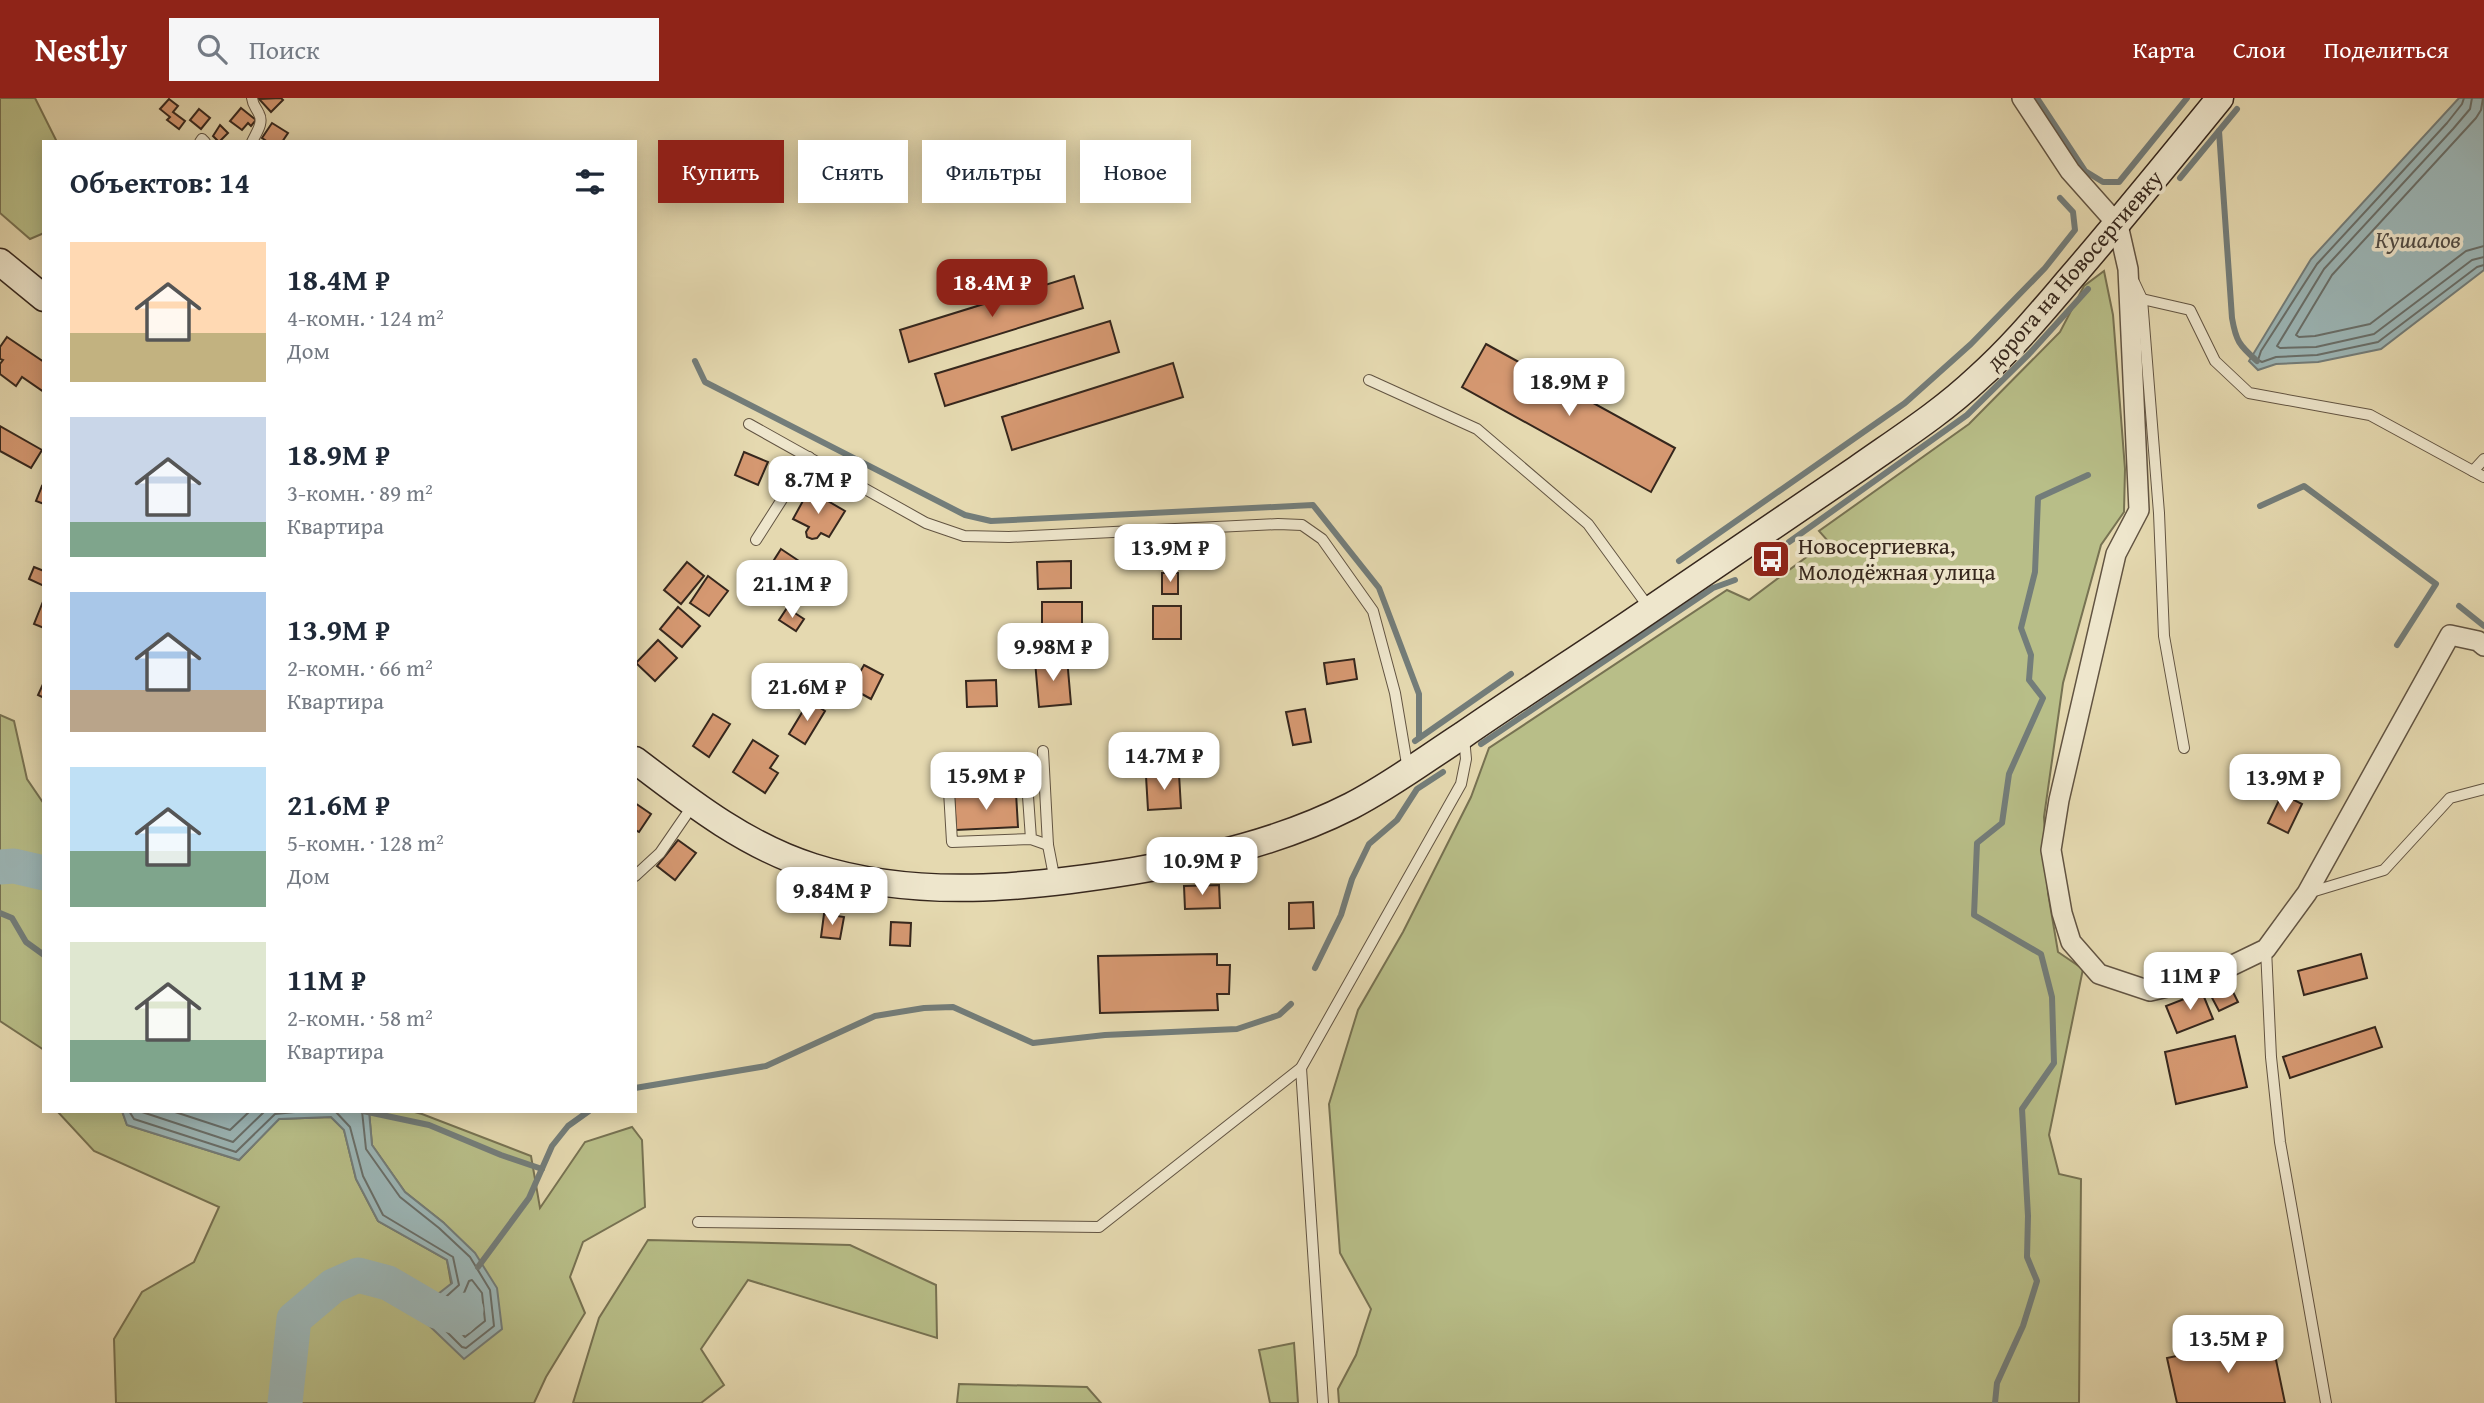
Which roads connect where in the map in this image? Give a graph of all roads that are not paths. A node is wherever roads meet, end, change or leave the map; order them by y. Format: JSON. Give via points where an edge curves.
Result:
{"nodes":[{"id":1,"x":252,"y":98,"type":"edge"},
{"id":2,"x":2022,"y":98,"type":"edge"},
{"id":3,"x":2220,"y":98,"type":"edge"},
{"id":4,"x":253,"y":140,"type":"edge"},
{"id":5,"x":2118,"y":225,"type":"junction"},
{"id":6,"x":0,"y":262,"type":"edge"},
{"id":7,"x":2129,"y":269,"type":"junction"},
{"id":8,"x":42,"y":296,"type":"edge"},
{"id":9,"x":2142,"y":299,"type":"junction"},
{"id":10,"x":1369,"y":380,"type":"dead end"},
{"id":11,"x":749,"y":424,"type":"dead end"},
{"id":12,"x":809,"y":457,"type":"junction"},
{"id":13,"x":2484,"y":459,"type":"edge"},
{"id":14,"x":2473,"y":471,"type":"junction"},
{"id":15,"x":2484,"y":477,"type":"edge"},
{"id":16,"x":756,"y":540,"type":"dead end"},
{"id":17,"x":1650,"y":609,"type":"junction"},
{"id":18,"x":2484,"y":646,"type":"edge"},
{"id":19,"x":1463,"y":734,"type":"junction"},
{"id":20,"x":2184,"y":748,"type":"dead end"},
{"id":21,"x":1043,"y":751,"type":"dead end"},
{"id":22,"x":637,"y":762,"type":"edge"},
{"id":23,"x":1409,"y":771,"type":"junction"},
{"id":24,"x":2484,"y":789,"type":"edge"},
{"id":25,"x":693,"y":804,"type":"junction"},
{"id":26,"x":1031,"y":839,"type":"junction"},
{"id":27,"x":1048,"y":845,"type":"junction"},
{"id":28,"x":637,"y":874,"type":"edge"},
{"id":29,"x":1055,"y":881,"type":"junction"},
{"id":30,"x":2307,"y":893,"type":"junction"},
{"id":31,"x":2266,"y":949,"type":"junction"},
{"id":32,"x":1301,"y":1068,"type":"junction"},
{"id":33,"x":698,"y":1222,"type":"dead end"},
{"id":34,"x":1323,"y":1403,"type":"edge"},
{"id":35,"x":2326,"y":1403,"type":"edge"}],
"edges":[{"from":1,"to":4,"type":"lane","via":[[261,116]]},
{"from":2,"to":5,"type":"street","via":[[2070,171]]},
{"from":3,"to":5,"type":"street","name":"дорога на Новосергиевку"},
{"from":5,"to":7,"type":"street"},
{"from":5,"to":17,"type":"street","name":"дорога на Новосергиевку","via":[[2023,334],[1953,401]]},
{"from":6,"to":8,"type":"street"},
{"from":7,"to":9,"type":"lane"},
{"from":7,"to":31,"type":"street","via":[[2139,510],[2116,554],[2059,800],[2050,850],[2062,913],[2071,942],[2099,974],[2150,991],[2206,978]]},
{"from":9,"to":14,"type":"lane","via":[[2190,310],[2215,361],[2249,393],[2370,415]]},
{"from":9,"to":20,"type":"lane","via":[[2164,636]]},
{"from":10,"to":17,"type":"lane","via":[[1477,429],[1588,524]]},
{"from":11,"to":12,"type":"lane"},
{"from":12,"to":16,"type":"lane"},
{"from":12,"to":23,"type":"lane","via":[[926,523],[964,536],[1302,525],[1322,539],[1373,611]]},
{"from":13,"to":14,"type":"lane"},
{"from":14,"to":15,"type":"lane"},
{"from":17,"to":19,"type":"street","name":"дорога на Новосергиевку"},
{"from":18,"to":30,"type":"street","via":[[2450,635]]},
{"from":19,"to":23,"type":"street","name":"дорога на Новосергиевку"},
{"from":19,"to":32,"type":"lane","via":[[1466,759],[1461,784]]},
{"from":21,"to":27,"type":"lane"},
{"from":22,"to":25,"type":"street","name":"дорога на Новосергиевку"},
{"from":23,"to":29,"type":"street","name":"дорога на Новосергиевку","via":[[1351,806],[1273,839],[1183,862]]},
{"from":24,"to":30,"type":"lane","via":[[2450,798],[2384,870]]},
{"from":25,"to":28,"type":"lane","via":[[660,853]]},
{"from":25,"to":29,"type":"street","name":"дорога на Новосергиевку","via":[[775,853],[854,877],[982,888]]},
{"from":26,"to":26,"type":"lane","via":[[952,842],[948,774],[1026,768]]},
{"from":26,"to":27,"type":"lane"},
{"from":27,"to":29,"type":"lane"},
{"from":30,"to":31,"type":"street"},
{"from":31,"to":35,"type":"lane","via":[[2280,1142]]},
{"from":32,"to":33,"type":"lane","via":[[1099,1227]]},
{"from":32,"to":34,"type":"lane"}]}
